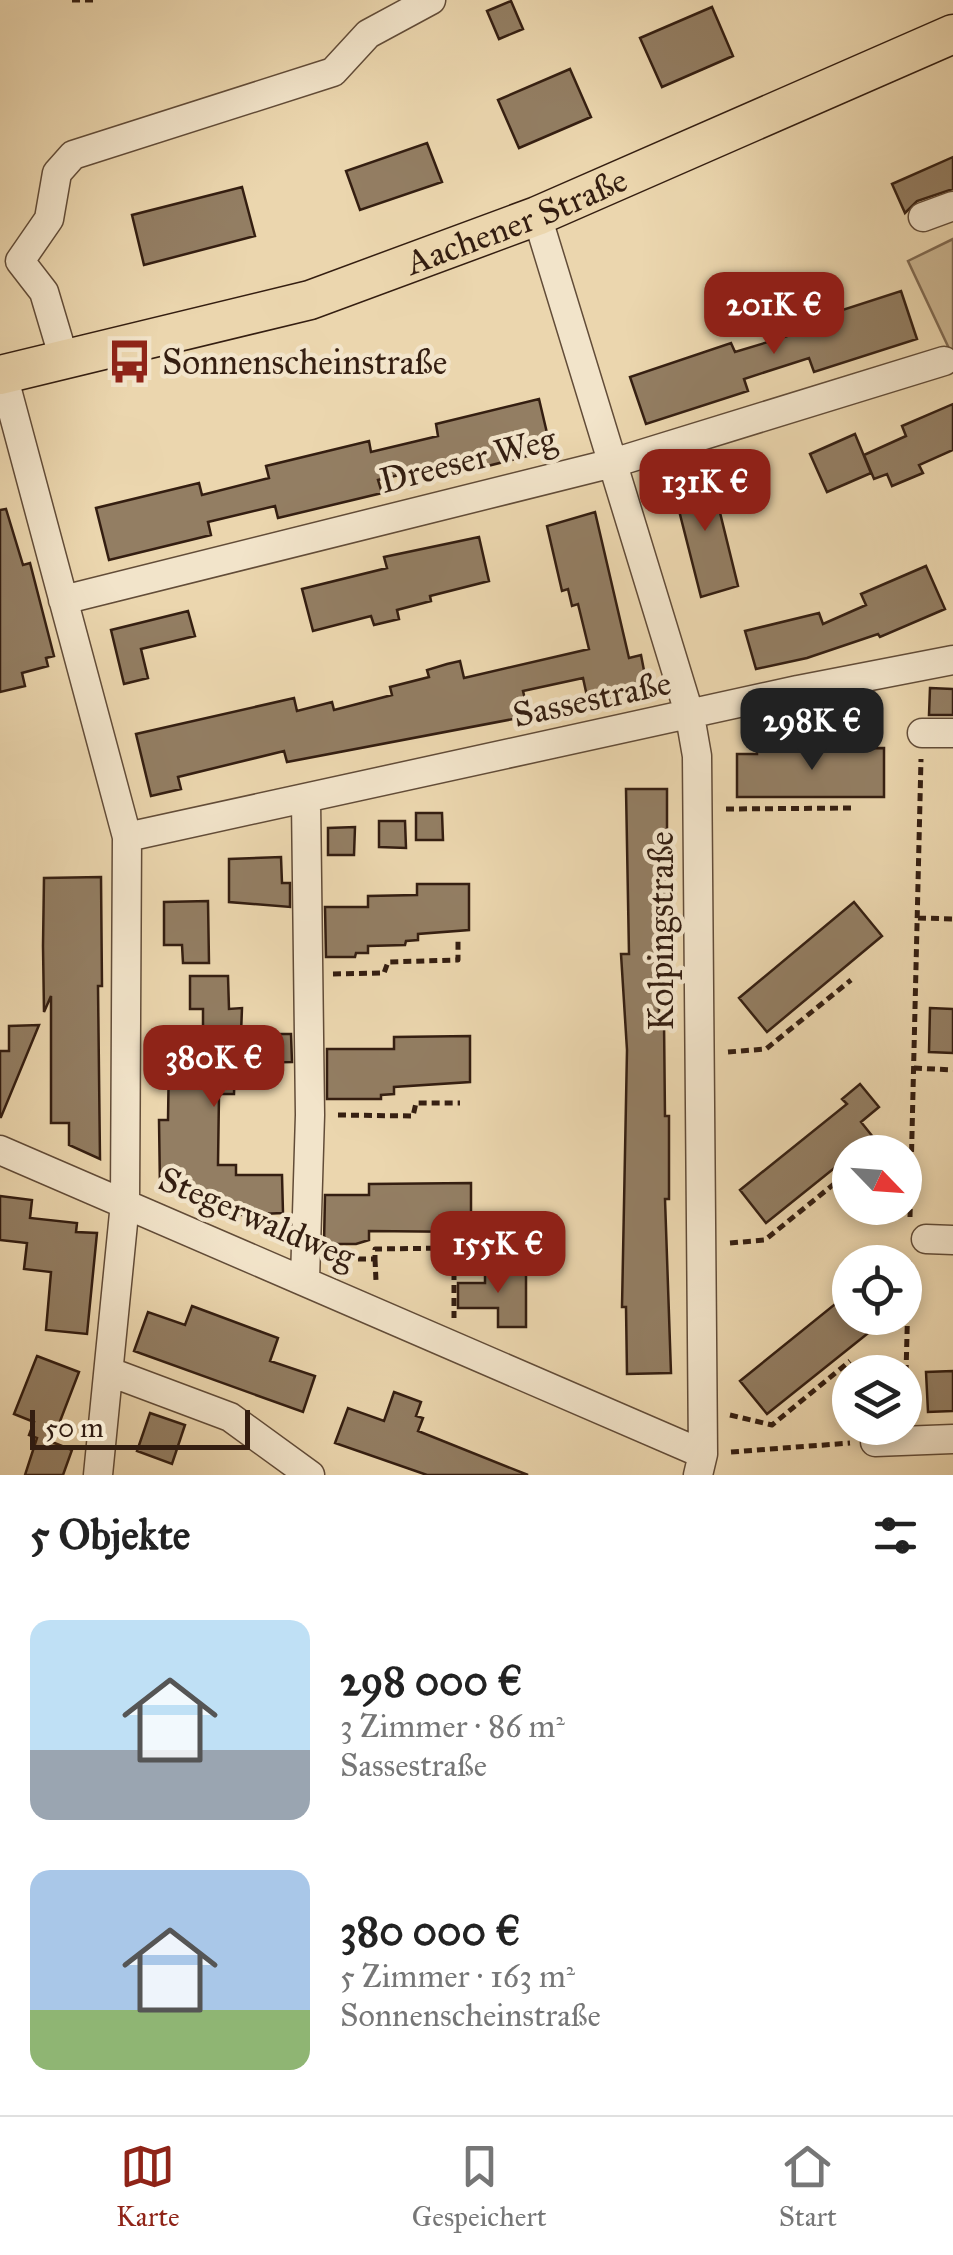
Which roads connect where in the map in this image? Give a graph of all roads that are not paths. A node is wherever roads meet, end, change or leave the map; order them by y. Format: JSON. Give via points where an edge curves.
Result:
{"nodes":[{"id":1,"x":432,"y":0,"type":"edge"},
{"id":2,"x":953,"y":34,"type":"edge"},
{"id":3,"x":953,"y":206,"type":"edge"},
{"id":4,"x":537,"y":216,"type":"junction"},
{"id":5,"x":923,"y":217,"type":"dead end"},
{"id":6,"x":64,"y":360,"type":"junction"},
{"id":7,"x":944,"y":360,"type":"dead end"},
{"id":8,"x":1,"y":375,"type":"edge"},
{"id":9,"x":613,"y":463,"type":"junction"},
{"id":10,"x":63,"y":600,"type":"junction"},
{"id":11,"x":953,"y":660,"type":"edge"},
{"id":12,"x":690,"y":716,"type":"junction"},
{"id":13,"x":922,"y":733,"type":"road end"},
{"id":14,"x":953,"y":733,"type":"edge"},
{"id":15,"x":306,"y":801,"type":"junction"},
{"id":16,"x":127,"y":837,"type":"junction"},
{"id":17,"x":0,"y":1150,"type":"edge"},
{"id":18,"x":125,"y":1204,"type":"junction"},
{"id":19,"x":307,"y":1269,"type":"junction"},
{"id":20,"x":110,"y":1372,"type":"junction"},
{"id":21,"x":953,"y":1439,"type":"edge"},
{"id":22,"x":922,"y":1440,"type":"edge"},
{"id":23,"x":701,"y":1464,"type":"edge"},
{"id":24,"x":98,"y":1475,"type":"edge"},
{"id":25,"x":310,"y":1475,"type":"edge"}],
"edges":[{"from":1,"to":6,"type":"street","via":[[368,34],[333,72],[73,155],[57,172],[50,219],[20,261],[44,292]]},
{"from":2,"to":4,"type":"main road","name":"Aachener Straße"},
{"from":3,"to":5,"type":"street"},
{"from":4,"to":6,"type":"main road","name":"Aachener Straße","via":[[310,300]]},
{"from":4,"to":9,"type":"street","name":"Kolpingstraße"},
{"from":6,"to":8,"type":"main road","name":"Aachener Straße"},
{"from":7,"to":9,"type":"street","name":"Dreeser Weg"},
{"from":8,"to":10,"type":"street"},
{"from":9,"to":10,"type":"street","name":"Dreeser Weg"},
{"from":9,"to":12,"type":"street","name":"Kolpingstraße"},
{"from":10,"to":16,"type":"street"},
{"from":11,"to":12,"type":"street","name":"Sassestraße"},
{"from":12,"to":15,"type":"street","name":"Sassestraße"},
{"from":12,"to":23,"type":"street","name":"Kolpingstraße","via":[[698,756]]},
{"from":13,"to":14,"type":"street"},
{"from":15,"to":16,"type":"street","name":"Sassestraße"},
{"from":15,"to":19,"type":"street"},
{"from":16,"to":18,"type":"street"},
{"from":17,"to":18,"type":"street","name":"Stegerwaldweg"},
{"from":18,"to":19,"type":"street","name":"Stegerwaldweg"},
{"from":18,"to":20,"type":"street"},
{"from":19,"to":23,"type":"street","name":"Stegerwaldweg"},
{"from":20,"to":24,"type":"street"},
{"from":20,"to":25,"type":"street","via":[[230,1416]]},
{"from":21,"to":22,"type":"street"}]}
